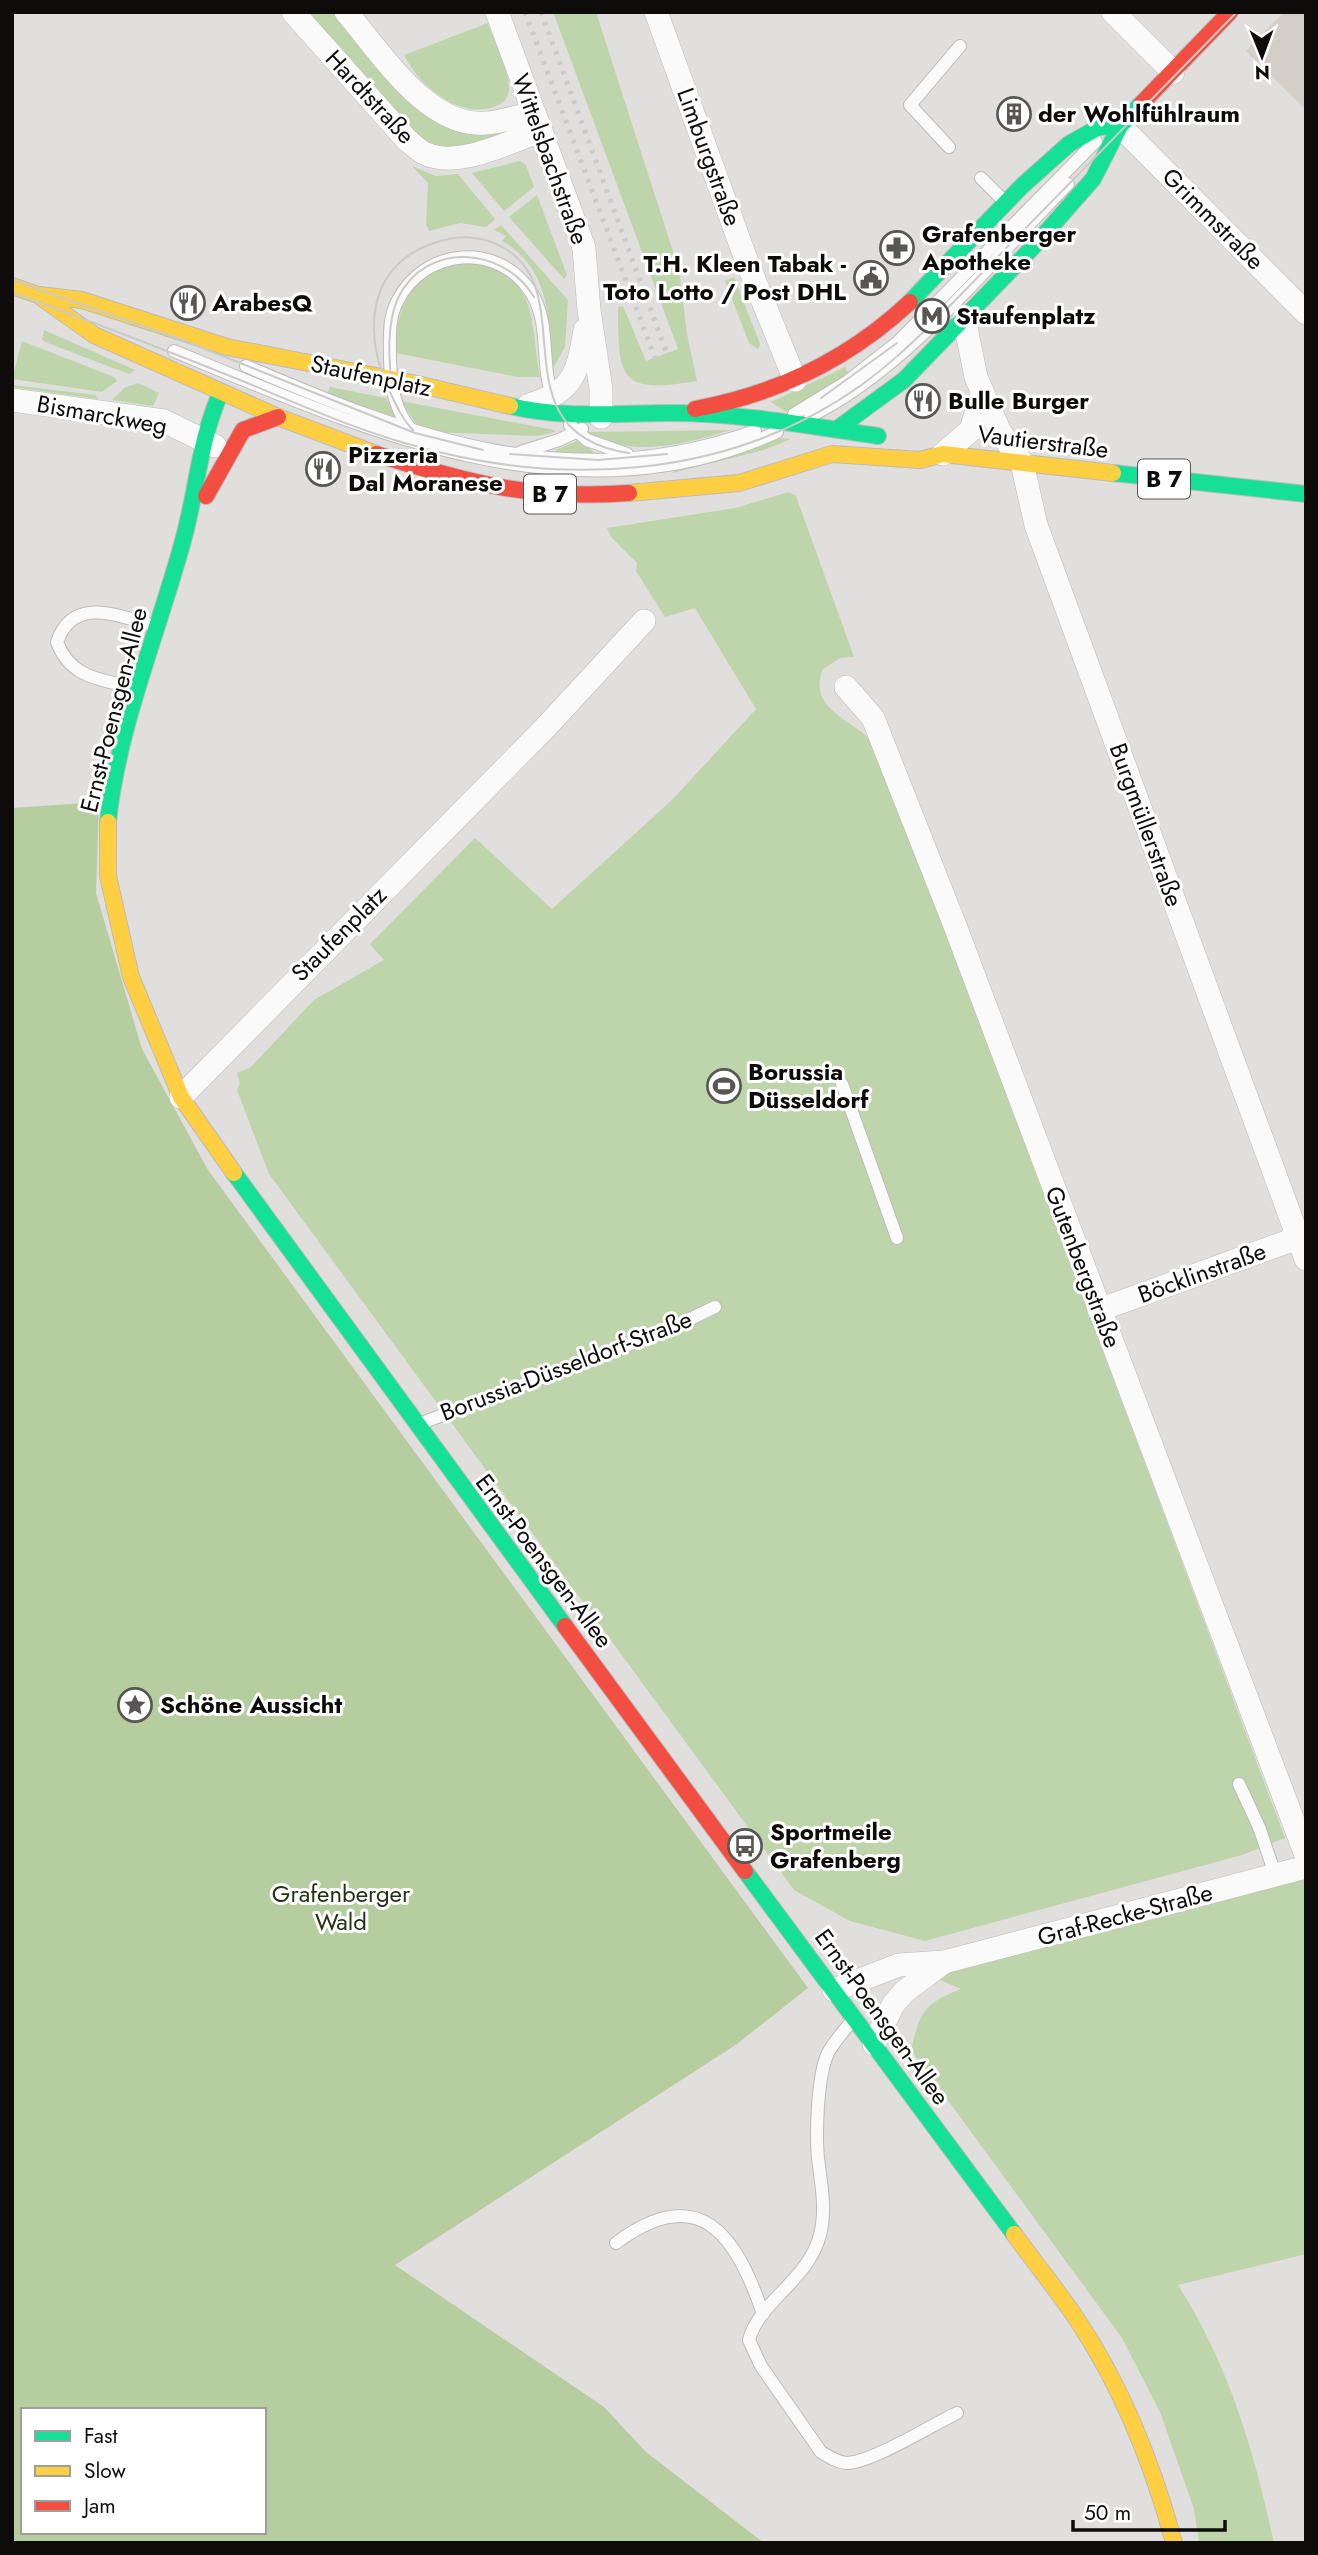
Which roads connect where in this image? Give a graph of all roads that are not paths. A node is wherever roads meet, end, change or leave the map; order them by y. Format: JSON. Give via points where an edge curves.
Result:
{"nodes":[{"id":1,"x":293,"y":12,"type":"edge"},
{"id":2,"x":346,"y":12,"type":"edge"},
{"id":3,"x":497,"y":12,"type":"edge"},
{"id":4,"x":656,"y":12,"type":"edge"},
{"id":5,"x":1113,"y":12,"type":"edge"},
{"id":6,"x":1230,"y":12,"type":"edge"},
{"id":7,"x":960,"y":46,"type":"dead end"},
{"id":8,"x":1173,"y":72,"type":"junction"},
{"id":9,"x":538,"y":122,"type":"junction"},
{"id":10,"x":1120,"y":127,"type":"junction"},
{"id":11,"x":949,"y":147,"type":"dead end"},
{"id":12,"x":981,"y":178,"type":"dead end"},
{"id":13,"x":1005,"y":202,"type":"junction"},
{"id":14,"x":12,"y":286,"type":"edge"},
{"id":15,"x":38,"y":295,"type":"junction"},
{"id":16,"x":589,"y":310,"type":"junction"},
{"id":17,"x":1306,"y":313,"type":"edge"},
{"id":18,"x":964,"y":318,"type":"junction"},
{"id":19,"x":94,"y":319,"type":"dead end"},
{"id":20,"x":159,"y":345,"type":"dead end"},
{"id":21,"x":930,"y":354,"type":"junction"},
{"id":22,"x":795,"y":380,"type":"junction"},
{"id":23,"x":249,"y":381,"type":"junction"},
{"id":24,"x":979,"y":385,"type":"junction"},
{"id":25,"x":392,"y":386,"type":"junction"},
{"id":26,"x":274,"y":388,"type":"junction"},
{"id":27,"x":227,"y":395,"type":"junction"},
{"id":28,"x":12,"y":400,"type":"edge"},
{"id":29,"x":558,"y":406,"type":"junction"},
{"id":30,"x":518,"y":408,"type":"joint"},
{"id":31,"x":672,"y":412,"type":"junction"},
{"id":32,"x":278,"y":417,"type":"junction"},
{"id":33,"x":601,"y":417,"type":"junction"},
{"id":34,"x":778,"y":421,"type":"junction"},
{"id":35,"x":795,"y":424,"type":"junction"},
{"id":36,"x":837,"y":429,"type":"junction"},
{"id":37,"x":243,"y":430,"type":"junction"},
{"id":38,"x":411,"y":431,"type":"junction"},
{"id":39,"x":577,"y":432,"type":"junction"},
{"id":40,"x":897,"y":439,"type":"dead end"},
{"id":41,"x":205,"y":441,"type":"junction"},
{"id":42,"x":920,"y":442,"type":"dead end"},
{"id":43,"x":440,"y":450,"type":"junction"},
{"id":44,"x":227,"y":454,"type":"junction"},
{"id":45,"x":509,"y":454,"type":"junction"},
{"id":46,"x":943,"y":454,"type":"junction"},
{"id":47,"x":465,"y":456,"type":"junction"},
{"id":48,"x":649,"y":456,"type":"junction"},
{"id":49,"x":1022,"y":463,"type":"junction"},
{"id":50,"x":683,"y":487,"type":"junction"},
{"id":51,"x":1306,"y":494,"type":"edge"},
{"id":52,"x":184,"y":538,"type":"junction"},
{"id":53,"x":644,"y":621,"type":"dead end"},
{"id":54,"x":155,"y":626,"type":"junction"},
{"id":55,"x":846,"y":687,"type":"dead end"},
{"id":56,"x":138,"y":689,"type":"junction"},
{"id":57,"x":842,"y":1084,"type":"dead end"},
{"id":58,"x":181,"y":1097,"type":"junction"},
{"id":59,"x":897,"y":1238,"type":"dead end"},
{"id":60,"x":1303,"y":1244,"type":"edge"},
{"id":61,"x":715,"y":1307,"type":"dead end"},
{"id":62,"x":1099,"y":1310,"type":"junction"},
{"id":63,"x":417,"y":1425,"type":"junction"},
{"id":64,"x":1238,"y":1784,"type":"dead end"},
{"id":65,"x":1306,"y":1855,"type":"edge"},
{"id":66,"x":1306,"y":1867,"type":"edge"},
{"id":67,"x":1275,"y":1874,"type":"junction"},
{"id":68,"x":944,"y":1962,"type":"junction"},
{"id":69,"x":834,"y":1990,"type":"junction"},
{"id":70,"x":854,"y":2018,"type":"junction"},
{"id":71,"x":874,"y":2044,"type":"junction"},
{"id":72,"x":616,"y":2243,"type":"dead end"},
{"id":73,"x":763,"y":2314,"type":"junction"},
{"id":74,"x":957,"y":2413,"type":"dead end"},
{"id":75,"x":1174,"y":2543,"type":"edge"}],
"edges":[{"from":1,"to":9,"type":"street","name":"Hardtstraße","via":[[407,140],[424,153],[458,157]]},
{"from":2,"to":9,"type":"street","name":"Hardtstraße","via":[[439,113],[485,124]]},
{"from":3,"to":9,"type":"street","name":"Wittelsbachstraße"},
{"from":4,"to":22,"type":"street","name":"Limburgstraße"},
{"from":5,"to":8,"type":"street"},
{"from":6,"to":8,"type":"street"},
{"from":7,"to":11,"type":"lane","via":[[910,105]]},
{"from":8,"to":10,"type":"street"},
{"from":9,"to":16,"type":"street","name":"Wittelsbachstraße","via":[[584,248]]},
{"from":10,"to":13,"type":"street","via":[[1099,127],[1073,140]]},
{"from":10,"to":17,"type":"street","name":"Grimmstraße"},
{"from":10,"to":18,"type":"street","via":[[1093,178]]},
{"from":10,"to":34,"type":"lane","via":[[1102,135],[898,342],[841,386]]},
{"from":10,"to":35,"type":"lane","via":[[901,353],[861,385]]},
{"from":12,"to":13,"type":"lane"},
{"from":13,"to":22,"type":"street","via":[[885,324],[842,355]]},
{"from":14,"to":15,"type":"street","number":"B 7"},
{"from":15,"to":19,"type":"lane"},
{"from":15,"to":25,"type":"street","name":"Staufenplatz","number":"B 7","via":[[82,300],[188,336]]},
{"from":15,"to":26,"type":"lane","via":[[180,338]]},
{"from":15,"to":27,"type":"street","number":"B 7","via":[[94,335]]},
{"from":16,"to":29,"type":"street","name":"Wittelsbachstraße","via":[[577,368]]},
{"from":16,"to":33,"type":"street","name":"Wittelsbachstraße"},
{"from":18,"to":21,"type":"street"},
{"from":18,"to":24,"type":"street","name":"Burgmüllerstraße"},
{"from":20,"to":23,"type":"lane"},
{"from":21,"to":24,"type":"street","via":[[962,365]]},
{"from":21,"to":36,"type":"street","via":[[884,397]]},
{"from":22,"to":31,"type":"street","via":[[735,401]]},
{"from":23,"to":26,"type":"street"},
{"from":23,"to":27,"type":"street"},
{"from":24,"to":46,"type":"street","name":"Burgmüllerstraße","via":[[971,430]]},
{"from":24,"to":49,"type":"street","name":"Burgmüllerstraße","via":[[1000,432]]},
{"from":25,"to":26,"type":"street"},
{"from":25,"to":29,"type":"lane","via":[[389,335],[395,305],[407,285],[438,261],[486,259],[517,277],[539,309],[545,375]]},
{"from":25,"to":30,"type":"street","name":"Staufenplatz","number":"B 7"},
{"from":25,"to":38,"type":"lane","via":[[397,409]]},
{"from":26,"to":27,"type":"street","number":"B 7"},
{"from":26,"to":32,"type":"street","number":"B 7"},
{"from":26,"to":37,"type":"lane"},
{"from":26,"to":38,"type":"lane"},
{"from":26,"to":43,"type":"lane","via":[[314,407]]},
{"from":27,"to":41,"type":"street","name":"Ernst-Poensgen-Allee","via":[[210,416]]},
{"from":28,"to":41,"type":"street","name":"Bismarckweg","via":[[164,421]]},
{"from":29,"to":30,"type":"street"},
{"from":29,"to":33,"type":"street"},
{"from":29,"to":39,"type":"lane"},
{"from":31,"to":33,"type":"street"},
{"from":31,"to":34,"type":"street"},
{"from":32,"to":37,"type":"street"},
{"from":32,"to":50,"type":"street","number":"B 7","via":[[351,446],[500,489],[592,496]]},
{"from":33,"to":39,"type":"lane"},
{"from":34,"to":35,"type":"street"},
{"from":34,"to":48,"type":"lane","via":[[708,446]]},
{"from":35,"to":36,"type":"street"},
{"from":35,"to":47,"type":"lane","via":[[723,452],[631,469],[539,469]]},
{"from":36,"to":40,"type":"street"},
{"from":36,"to":50,"type":"street","number":"B 7"},
{"from":37,"to":44,"type":"street","name":"Ernst-Poensgen-Allee"},
{"from":38,"to":43,"type":"lane"},
{"from":38,"to":45,"type":"lane"},
{"from":39,"to":45,"type":"lane"},
{"from":39,"to":48,"type":"lane","via":[[602,448]]},
{"from":41,"to":44,"type":"street","name":"Bismarckweg"},
{"from":41,"to":52,"type":"street","name":"Ernst-Poensgen-Allee"},
{"from":42,"to":46,"type":"street","name":"Vautierstraße","number":"B 7"},
{"from":43,"to":47,"type":"lane"},
{"from":44,"to":52,"type":"street","name":"Ernst-Poensgen-Allee"},
{"from":45,"to":47,"type":"lane"},
{"from":45,"to":48,"type":"lane","via":[[571,460]]},
{"from":46,"to":49,"type":"street","name":"Vautierstraße","number":"B 7"},
{"from":46,"to":50,"type":"street","name":"Vautierstraße","number":"B 7","via":[[920,460],[832,454],[739,483]]},
{"from":49,"to":51,"type":"street","name":"Vautierstraße","number":"B 7"},
{"from":49,"to":60,"type":"street","name":"Burgmüllerstraße","via":[[1036,525]]},
{"from":52,"to":54,"type":"street","name":"Ernst-Poensgen-Allee"},
{"from":53,"to":58,"type":"street","name":"Staufenplatz","via":[[545,728]]},
{"from":54,"to":56,"type":"street","name":"Ernst-Poensgen-Allee"},
{"from":54,"to":56,"type":"lane","via":[[96,612],[73,616],[62,626],[57,642],[72,669]]},
{"from":55,"to":62,"type":"street","name":"Gutenbergstraße","via":[[873,718]]},
{"from":56,"to":58,"type":"street","name":"Ernst-Poensgen-Allee","via":[[108,820],[108,876],[131,977]]},
{"from":57,"to":59,"type":"lane"},
{"from":58,"to":63,"type":"street","name":"Ernst-Poensgen-Allee"},
{"from":60,"to":62,"type":"street","name":"Böcklinstraße"},
{"from":61,"to":63,"type":"lane","name":"Borussia-Düsseldorf-Straße","via":[[665,1331]]},
{"from":62,"to":65,"type":"street","name":"Gutenbergstraße"},
{"from":63,"to":69,"type":"street","name":"Ernst-Poensgen-Allee"},
{"from":64,"to":67,"type":"lane"},
{"from":66,"to":67,"type":"street","name":"Graf-Recke-Straße"},
{"from":67,"to":68,"type":"street","name":"Graf-Recke-Straße"},
{"from":68,"to":69,"type":"street","name":"Graf-Recke-Straße","via":[[899,1965]]},
{"from":68,"to":71,"type":"street","name":"Graf-Recke-Straße","via":[[898,1998]]},
{"from":69,"to":70,"type":"street","name":"Ernst-Poensgen-Allee"},
{"from":70,"to":71,"type":"street","name":"Ernst-Poensgen-Allee"},
{"from":70,"to":73,"type":"lane","via":[[828,2054],[825,2067],[817,2140],[824,2190],[821,2234],[813,2257]]},
{"from":71,"to":75,"type":"street","name":"Ernst-Poensgen-Allee","via":[[1077,2320],[1107,2368],[1134,2422]]},
{"from":72,"to":73,"type":"lane","via":[[660,2216],[682,2215],[706,2222],[738,2256]]},
{"from":73,"to":74,"type":"lane","via":[[753,2325],[749,2340],[754,2352],[821,2452],[834,2460],[847,2463],[867,2458]]}]}
